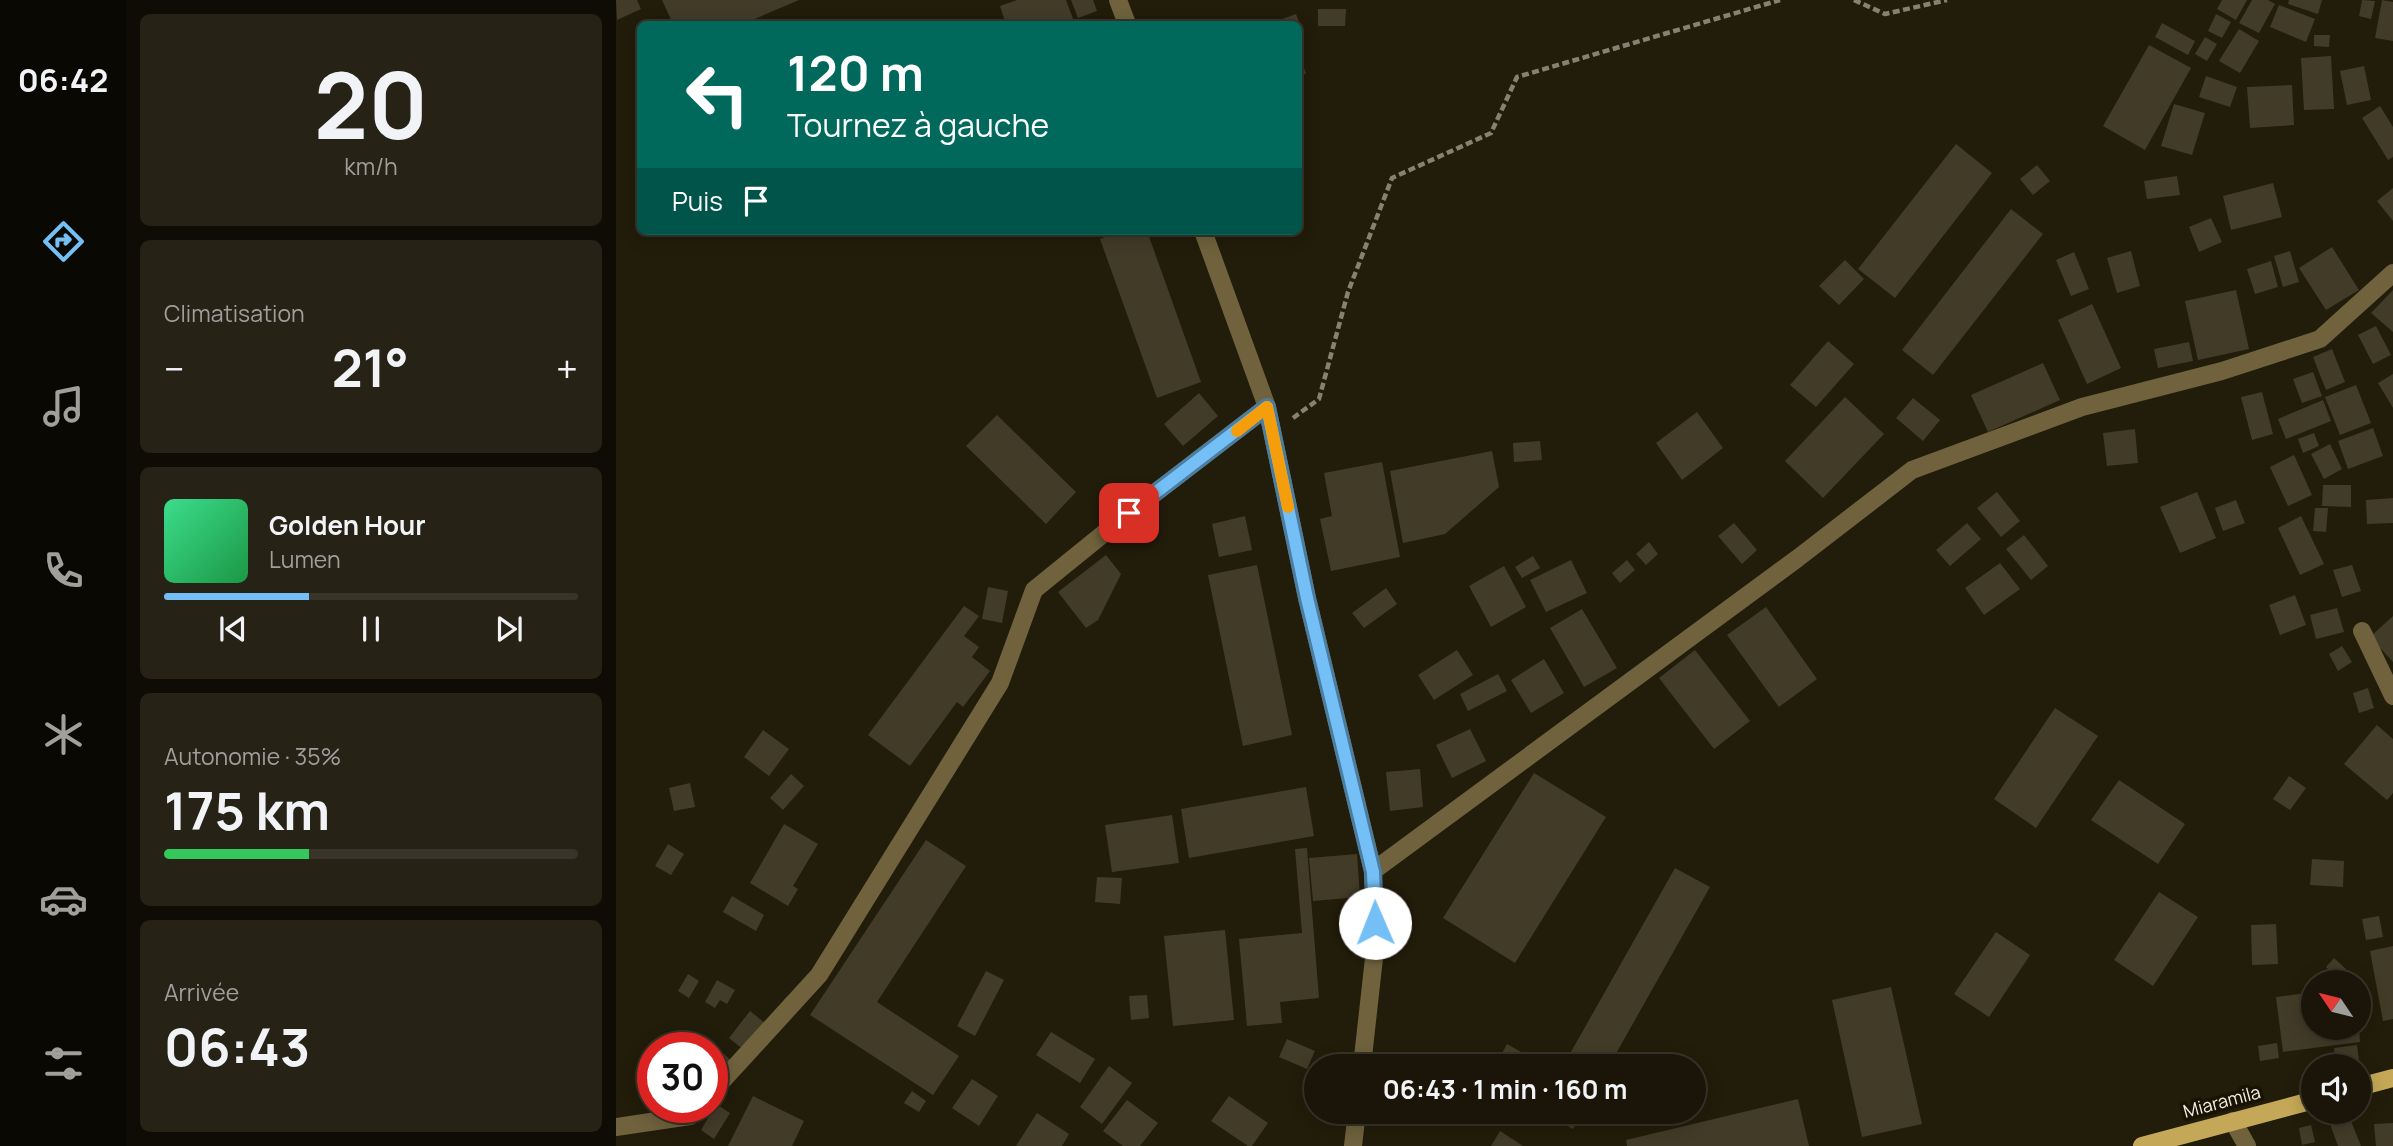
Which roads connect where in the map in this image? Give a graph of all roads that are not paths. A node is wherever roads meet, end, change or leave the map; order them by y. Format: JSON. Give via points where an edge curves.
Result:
{"nodes":[{"id":1,"x":1118,"y":0,"type":"edge"},
{"id":2,"x":1126,"y":21,"type":"edge"},
{"id":3,"x":1204,"y":235,"type":"edge"},
{"id":4,"x":2393,"y":273,"type":"edge"},
{"id":5,"x":1267,"y":407,"type":"junction"},
{"id":6,"x":2362,"y":631,"type":"dead end"},
{"id":7,"x":2393,"y":696,"type":"edge"},
{"id":8,"x":1373,"y":872,"type":"junction"},
{"id":9,"x":1363,"y":1054,"type":"edge"},
{"id":10,"x":728,"y":1075,"type":"edge"},
{"id":11,"x":2393,"y":1078,"type":"edge"},
{"id":12,"x":2371,"y":1084,"type":"edge"},
{"id":13,"x":2301,"y":1103,"type":"edge"},
{"id":14,"x":2233,"y":1121,"type":"junction"},
{"id":15,"x":643,"y":1123,"type":"edge"},
{"id":16,"x":1356,"y":1124,"type":"edge"},
{"id":17,"x":616,"y":1127,"type":"edge"},
{"id":18,"x":1353,"y":1146,"type":"edge"},
{"id":19,"x":2142,"y":1146,"type":"edge"},
{"id":20,"x":2247,"y":1146,"type":"edge"}],
"edges":[{"from":1,"to":2,"type":"street"},
{"from":3,"to":5,"type":"street"},
{"from":4,"to":8,"type":"street","via":[[2320,338],[2222,371],[2082,407],[1912,470]]},
{"from":5,"to":8,"type":"street"},
{"from":5,"to":10,"type":"street","via":[[1034,590],[1000,683],[819,975]]},
{"from":6,"to":7,"type":"street"},
{"from":8,"to":9,"type":"street","via":[[1375,949]]},
{"from":11,"to":12,"type":"main road"},
{"from":13,"to":14,"type":"main road","name":"Miaramila"},
{"from":14,"to":19,"type":"main road","name":"Miaramila"},
{"from":14,"to":20,"type":"street"},
{"from":15,"to":17,"type":"street"},
{"from":16,"to":18,"type":"street"}]}
